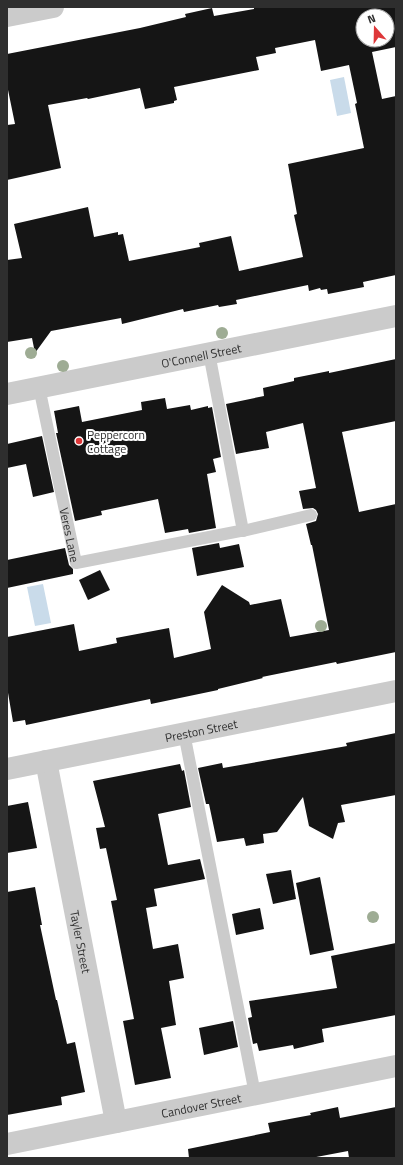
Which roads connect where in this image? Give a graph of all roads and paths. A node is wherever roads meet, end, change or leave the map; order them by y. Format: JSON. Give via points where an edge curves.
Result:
{"nodes":[{"id":1,"x":53,"y":7,"type":"edge"},
{"id":2,"x":7,"y":16,"type":"edge"},
{"id":3,"x":396,"y":316,"type":"edge"},
{"id":4,"x":209,"y":354,"type":"junction"},
{"id":5,"x":39,"y":387,"type":"junction"},
{"id":6,"x":7,"y":394,"type":"edge"},
{"id":7,"x":311,"y":515,"type":"dead end"},
{"id":8,"x":243,"y":531,"type":"junction"},
{"id":9,"x":396,"y":690,"type":"edge"},
{"id":10,"x":184,"y":733,"type":"junction"},
{"id":11,"x":46,"y":761,"type":"junction"},
{"id":12,"x":7,"y":769,"type":"edge"},
{"id":13,"x":396,"y":1066,"type":"edge"},
{"id":14,"x":255,"y":1094,"type":"junction"},
{"id":15,"x":116,"y":1122,"type":"junction"},
{"id":16,"x":7,"y":1144,"type":"edge"}],
"edges":[{"from":1,"to":2,"type":"street"},
{"from":3,"to":4,"type":"street","name":"O'Connell Street"},
{"from":4,"to":5,"type":"street","name":"O'Connell Street"},
{"from":4,"to":8,"type":"lane"},
{"from":5,"to":6,"type":"street","name":"O'Connell Street"},
{"from":5,"to":8,"type":"lane","name":"Veres Lane","via":[[76,563]]},
{"from":7,"to":8,"type":"lane","name":"Veres Lane"},
{"from":9,"to":10,"type":"street","name":"Preston Street"},
{"from":10,"to":11,"type":"street","name":"Preston Street"},
{"from":10,"to":14,"type":"lane"},
{"from":11,"to":12,"type":"street","name":"Preston Street"},
{"from":11,"to":15,"type":"street","name":"Tayler Street"},
{"from":13,"to":14,"type":"street","name":"Candover Street"},
{"from":14,"to":15,"type":"street","name":"Candover Street"},
{"from":15,"to":16,"type":"street","name":"Candover Street"}]}
